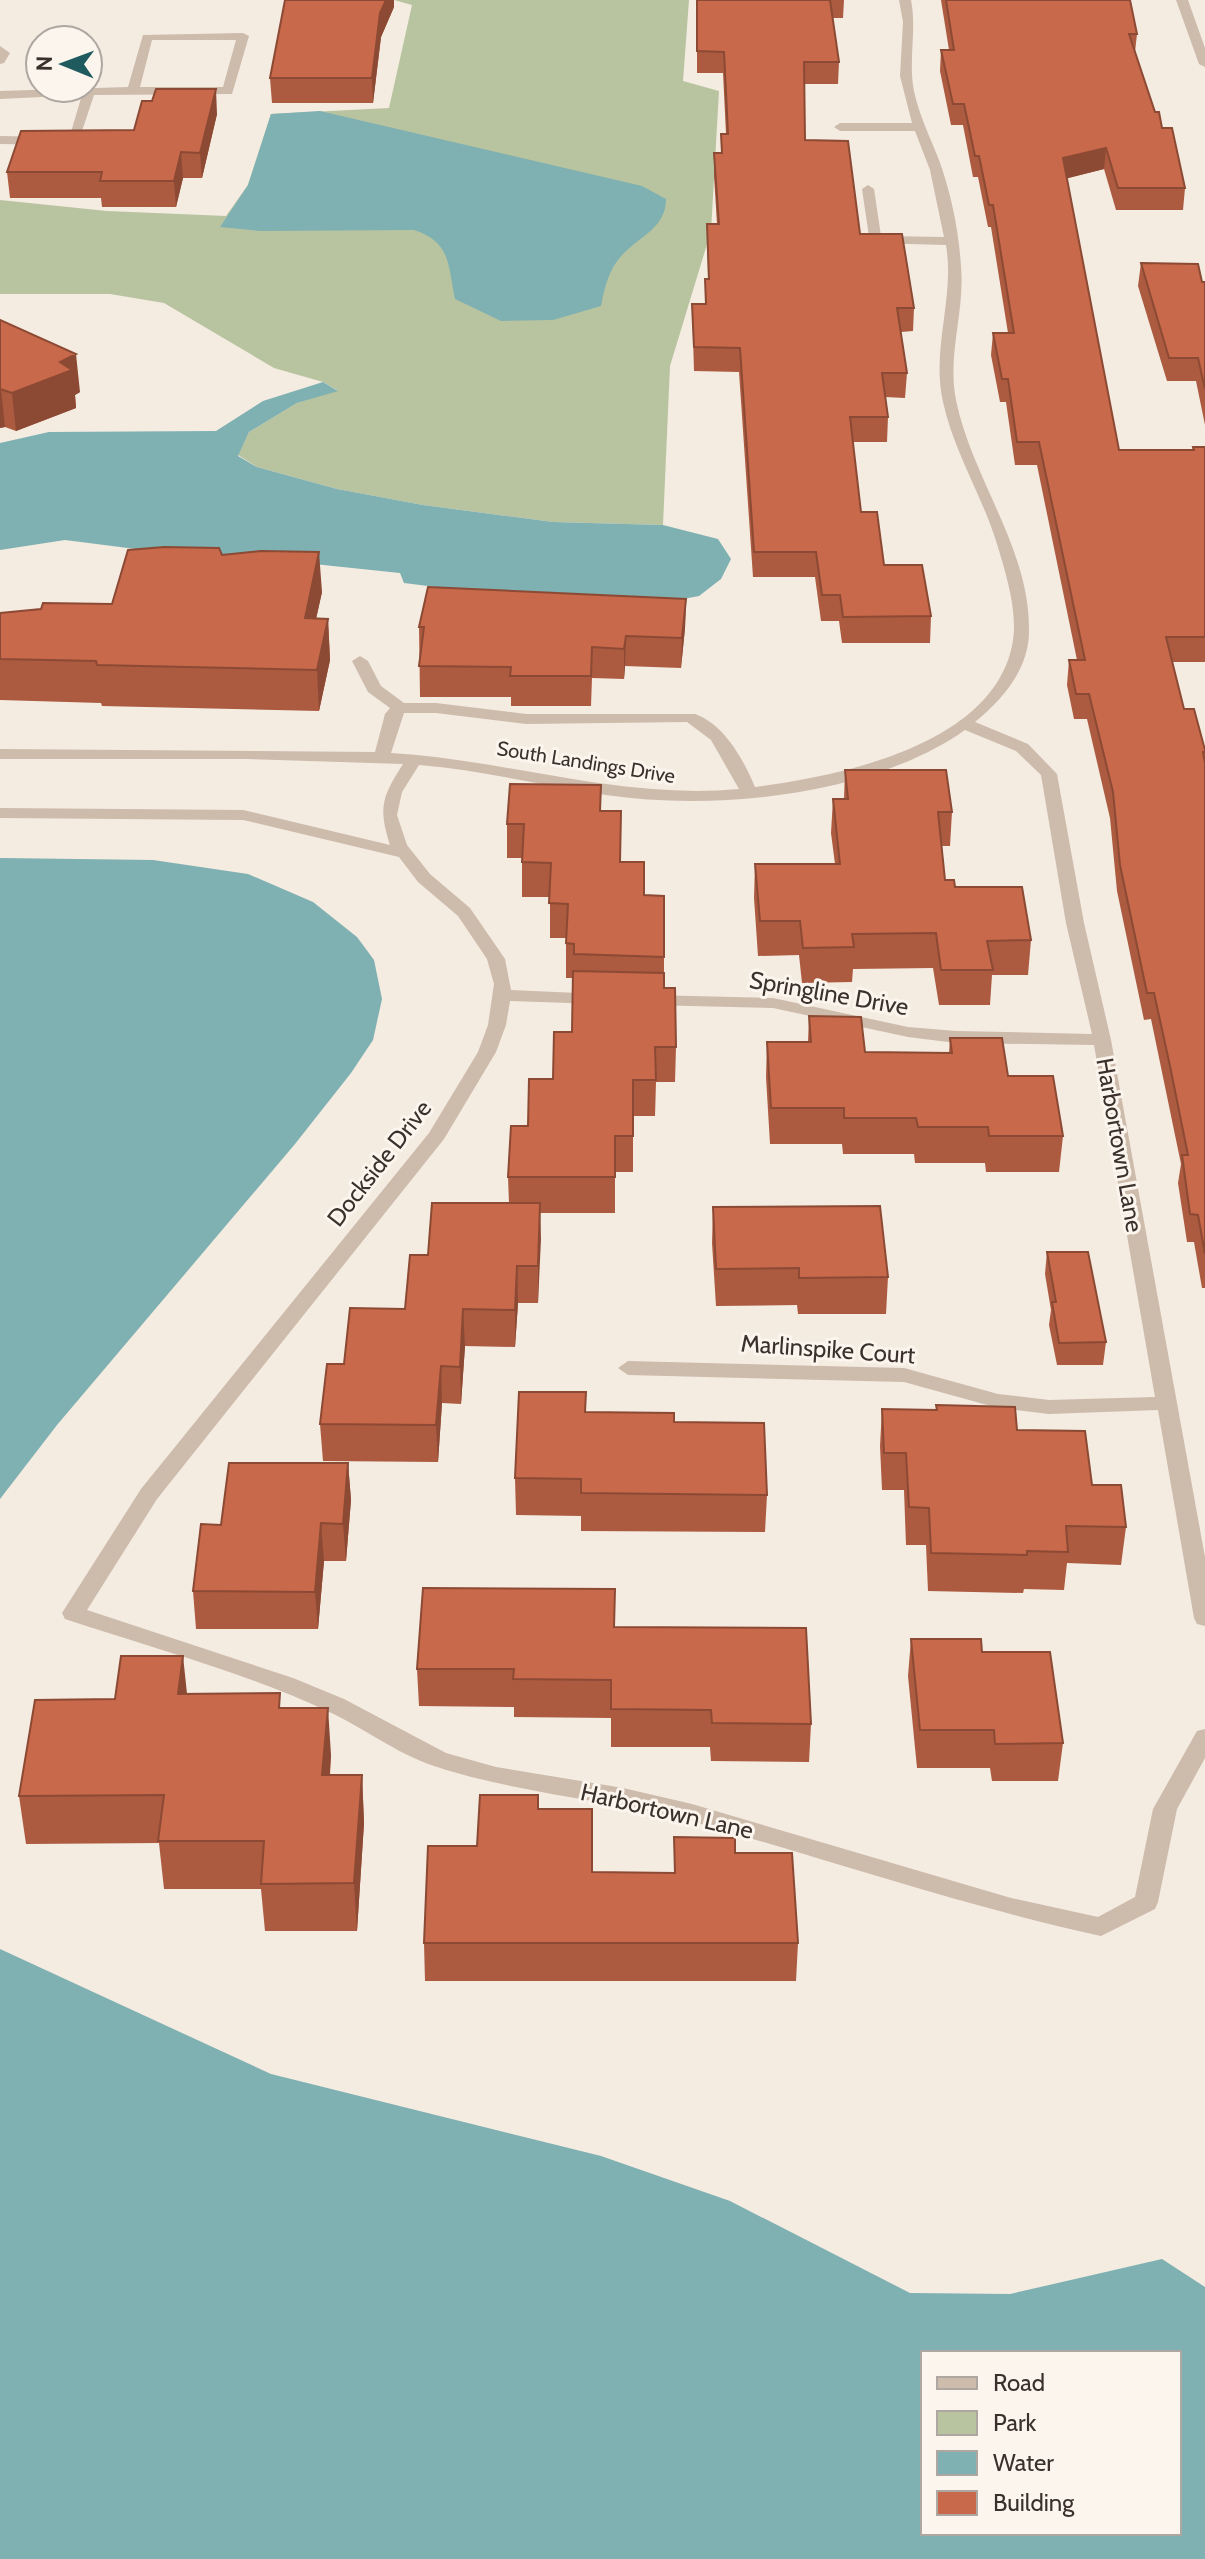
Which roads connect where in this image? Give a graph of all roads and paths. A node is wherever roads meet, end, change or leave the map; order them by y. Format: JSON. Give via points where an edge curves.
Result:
{"nodes":[{"id":1,"x":905,"y":0,"type":"edge"},
{"id":2,"x":1182,"y":0,"type":"edge"},
{"id":3,"x":0,"y":49,"type":"edge"},
{"id":4,"x":0,"y":61,"type":"edge"},
{"id":5,"x":1205,"y":64,"type":"edge"},
{"id":6,"x":104,"y":91,"type":"edge"},
{"id":7,"x":133,"y":91,"type":"junction"},
{"id":8,"x":24,"y":94,"type":"edge"},
{"id":9,"x":0,"y":95,"type":"edge"},
{"id":10,"x":85,"y":104,"type":"edge"},
{"id":11,"x":840,"y":127,"type":"dead end"},
{"id":12,"x":919,"y":127,"type":"junction"},
{"id":13,"x":0,"y":140,"type":"edge"},
{"id":14,"x":868,"y":189,"type":"dead end"},
{"id":15,"x":951,"y":241,"type":"junction"},
{"id":16,"x":360,"y":661,"type":"dead end"},
{"id":17,"x":400,"y":708,"type":"junction"},
{"id":18,"x":964,"y":724,"type":"junction"},
{"id":19,"x":0,"y":754,"type":"edge"},
{"id":20,"x":382,"y":757,"type":"junction"},
{"id":21,"x":414,"y":759,"type":"junction"},
{"id":22,"x":749,"y":793,"type":"junction"},
{"id":23,"x":0,"y":813,"type":"edge"},
{"id":24,"x":406,"y":854,"type":"junction"},
{"id":25,"x":500,"y":995,"type":"junction"},
{"id":26,"x":1102,"y":1040,"type":"junction"},
{"id":27,"x":628,"y":1368,"type":"dead end"},
{"id":28,"x":1166,"y":1403,"type":"junction"},
{"id":29,"x":101,"y":1573,"type":"joint"},
{"id":30,"x":1205,"y":1618,"type":"edge"},
{"id":31,"x":1205,"y":1737,"type":"edge"}],
"edges":[{"from":1,"to":12,"type":"street","name":"South Landings Drive","via":[[906,86]]},
{"from":2,"to":5,"type":"street"},
{"from":3,"to":4,"type":"street"},
{"from":6,"to":7,"type":"street"},
{"from":7,"to":7,"type":"street","via":[[228,91],[243,36],[147,37]]},
{"from":8,"to":9,"type":"street"},
{"from":10,"to":13,"type":"street","via":[[76,134],[58,141]]},
{"from":11,"to":12,"type":"street"},
{"from":12,"to":15,"type":"street","name":"South Landings Drive","via":[[937,172]]},
{"from":14,"to":15,"type":"street","via":[[875,240]]},
{"from":15,"to":18,"type":"street","name":"South Landings Drive","via":[[955,288],[946,380],[958,434],[1003,538],[1022,627],[1020,649],[1001,690]]},
{"from":16,"to":17,"type":"street","via":[[374,689]]},
{"from":17,"to":20,"type":"street","via":[[393,714]]},
{"from":17,"to":22,"type":"street","via":[[526,719],[699,719],[742,772]]},
{"from":18,"to":22,"type":"street","name":"South Landings Drive","via":[[897,761],[856,774]]},
{"from":18,"to":26,"type":"street","name":"Harbortown Lane","via":[[1036,755],[1049,774]]},
{"from":19,"to":20,"type":"street","name":"South Landings Drive"},
{"from":20,"to":21,"type":"street","name":"South Landings Drive"},
{"from":21,"to":22,"type":"street","name":"South Landings Drive","via":[[633,793]]},
{"from":21,"to":24,"type":"street","name":"Dockside Drive","via":[[394,792],[389,815]]},
{"from":23,"to":24,"type":"street","via":[[243,815]]},
{"from":24,"to":25,"type":"street","name":"Dockside Drive","via":[[424,878],[464,912],[496,959],[503,984]]},
{"from":25,"to":26,"type":"street","name":"Springline Drive","via":[[773,1003],[908,1032]]},
{"from":25,"to":29,"type":"street","name":"Dockside Drive","via":[[487,1052],[437,1135],[149,1494]]},
{"from":26,"to":28,"type":"street","name":"Harbortown Lane"},
{"from":27,"to":28,"type":"street","name":"Marlinspike Court","via":[[904,1375],[998,1401],[1049,1407]]},
{"from":28,"to":30,"type":"street","name":"Harbortown Lane"},
{"from":29,"to":31,"type":"street","name":"Harbortown Lane","via":[[73,1613],[285,1684],[438,1759],[496,1776],[692,1813],[1011,1907],[1101,1927],[1146,1902],[1165,1809]]}]}
